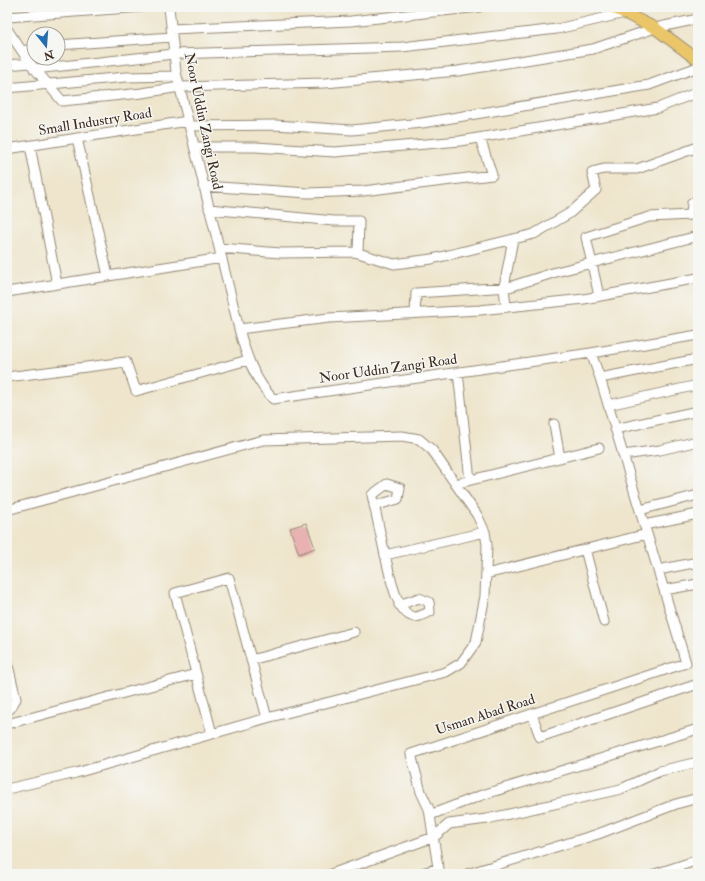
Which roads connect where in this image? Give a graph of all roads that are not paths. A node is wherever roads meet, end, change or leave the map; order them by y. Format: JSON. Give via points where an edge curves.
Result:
{"nodes":[{"id":1,"x":142,"y":7,"type":"edge"},
{"id":2,"x":169,"y":7,"type":"edge"},
{"id":3,"x":479,"y":7,"type":"edge"},
{"id":4,"x":612,"y":7,"type":"edge"},
{"id":5,"x":625,"y":14,"type":"junction"},
{"id":6,"x":7,"y":17,"type":"edge"},
{"id":7,"x":698,"y":19,"type":"edge"},
{"id":8,"x":655,"y":28,"type":"junction"},
{"id":9,"x":7,"y":29,"type":"edge"},
{"id":10,"x":172,"y":33,"type":"junction"},
{"id":11,"x":66,"y":44,"type":"edge"},
{"id":12,"x":7,"y":46,"type":"edge"},
{"id":13,"x":20,"y":48,"type":"junction"},
{"id":14,"x":26,"y":48,"type":"edge"},
{"id":15,"x":174,"y":54,"type":"junction"},
{"id":16,"x":26,"y":57,"type":"edge"},
{"id":17,"x":698,"y":60,"type":"edge"},
{"id":18,"x":66,"y":63,"type":"edge"},
{"id":19,"x":7,"y":66,"type":"edge"},
{"id":20,"x":26,"y":66,"type":"edge"},
{"id":21,"x":32,"y":66,"type":"edge"},
{"id":22,"x":698,"y":67,"type":"edge"},
{"id":23,"x":177,"y":76,"type":"junction"},
{"id":24,"x":47,"y":84,"type":"junction"},
{"id":25,"x":180,"y":87,"type":"junction"},
{"id":26,"x":7,"y":88,"type":"edge"},
{"id":27,"x":698,"y":92,"type":"edge"},
{"id":28,"x":188,"y":123,"type":"junction"},
{"id":29,"x":77,"y":138,"type":"junction"},
{"id":30,"x":480,"y":138,"type":"junction"},
{"id":31,"x":30,"y":146,"type":"junction"},
{"id":32,"x":194,"y":147,"type":"junction"},
{"id":33,"x":698,"y":147,"type":"edge"},
{"id":34,"x":7,"y":149,"type":"edge"},
{"id":35,"x":203,"y":186,"type":"junction"},
{"id":36,"x":698,"y":202,"type":"edge"},
{"id":37,"x":209,"y":209,"type":"junction"},
{"id":38,"x":698,"y":236,"type":"edge"},
{"id":39,"x":513,"y":239,"type":"junction"},
{"id":40,"x":219,"y":248,"type":"junction"},
{"id":41,"x":358,"y":252,"type":"junction"},
{"id":42,"x":222,"y":258,"type":"junction"},
{"id":43,"x":592,"y":264,"type":"junction"},
{"id":44,"x":108,"y":276,"type":"junction"},
{"id":45,"x":698,"y":278,"type":"edge"},
{"id":46,"x":58,"y":284,"type":"junction"},
{"id":47,"x":504,"y":288,"type":"junction"},
{"id":48,"x":7,"y":292,"type":"edge"},
{"id":49,"x":599,"y":296,"type":"junction"},
{"id":50,"x":506,"y":307,"type":"junction"},
{"id":51,"x":415,"y":313,"type":"junction"},
{"id":52,"x":239,"y":329,"type":"junction"},
{"id":53,"x":698,"y":335,"type":"edge"},
{"id":54,"x":591,"y":353,"type":"junction"},
{"id":55,"x":698,"y":359,"type":"edge"},
{"id":56,"x":248,"y":360,"type":"junction"},
{"id":57,"x":458,"y":372,"type":"junction"},
{"id":58,"x":7,"y":377,"type":"edge"},
{"id":59,"x":600,"y":378,"type":"junction"},
{"id":60,"x":698,"y":385,"type":"edge"},
{"id":61,"x":608,"y":405,"type":"junction"},
{"id":62,"x":698,"y":411,"type":"edge"},
{"id":63,"x":554,"y":424,"type":"dead end"},
{"id":64,"x":615,"y":429,"type":"junction"},
{"id":65,"x":698,"y":441,"type":"edge"},
{"id":66,"x":599,"y":448,"type":"dead end"},
{"id":67,"x":623,"y":455,"type":"junction"},
{"id":68,"x":560,"y":458,"type":"junction"},
{"id":69,"x":470,"y":480,"type":"junction"},
{"id":70,"x":455,"y":484,"type":"junction"},
{"id":71,"x":698,"y":495,"type":"edge"},
{"id":72,"x":374,"y":506,"type":"dead end"},
{"id":73,"x":7,"y":510,"type":"edge"},
{"id":74,"x":640,"y":510,"type":"junction"},
{"id":75,"x":698,"y":514,"type":"edge"},
{"id":76,"x":644,"y":525,"type":"junction"},
{"id":77,"x":485,"y":532,"type":"junction"},
{"id":78,"x":647,"y":534,"type":"junction"},
{"id":79,"x":585,"y":549,"type":"junction"},
{"id":80,"x":385,"y":555,"type":"junction"},
{"id":81,"x":698,"y":562,"type":"edge"},
{"id":82,"x":658,"y":570,"type":"junction"},
{"id":83,"x":486,"y":574,"type":"junction"},
{"id":84,"x":698,"y":584,"type":"edge"},
{"id":85,"x":664,"y":590,"type":"junction"},
{"id":86,"x":399,"y":605,"type":"dead end"},
{"id":87,"x":604,"y":622,"type":"dead end"},
{"id":88,"x":354,"y":632,"type":"dead end"},
{"id":89,"x":251,"y":660,"type":"junction"},
{"id":90,"x":7,"y":661,"type":"edge"},
{"id":91,"x":196,"y":674,"type":"junction"},
{"id":92,"x":698,"y":684,"type":"edge"},
{"id":93,"x":10,"y":690,"type":"edge"},
{"id":94,"x":7,"y":710,"type":"edge"},
{"id":95,"x":532,"y":714,"type":"junction"},
{"id":96,"x":267,"y":718,"type":"junction"},
{"id":97,"x":7,"y":724,"type":"edge"},
{"id":98,"x":698,"y":729,"type":"edge"},
{"id":99,"x":212,"y":734,"type":"junction"},
{"id":100,"x":698,"y":762,"type":"edge"},
{"id":101,"x":7,"y":789,"type":"edge"},
{"id":102,"x":698,"y":798,"type":"edge"},
{"id":103,"x":430,"y":815,"type":"junction"},
{"id":104,"x":434,"y":837,"type":"junction"},
{"id":105,"x":698,"y":860,"type":"edge"},
{"id":106,"x":439,"y":871,"type":"edge"},
{"id":107,"x":331,"y":874,"type":"edge"},
{"id":108,"x":419,"y":874,"type":"edge"},
{"id":109,"x":468,"y":874,"type":"edge"},
{"id":110,"x":655,"y":874,"type":"edge"}],
"edges":[{"from":1,"to":6,"type":"street"},
{"from":2,"to":10,"type":"street","name":"Noor Uddin Zangi Road"},
{"from":3,"to":10,"type":"street","via":[[351,22]]},
{"from":4,"to":5,"type":"main road"},
{"from":5,"to":8,"type":"main road"},
{"from":5,"to":15,"type":"street","via":[[557,29],[402,47]]},
{"from":7,"to":8,"type":"street"},
{"from":8,"to":17,"type":"main road"},
{"from":8,"to":25,"type":"street","via":[[593,49],[458,71],[325,83]]},
{"from":9,"to":13,"type":"street"},
{"from":10,"to":11,"type":"street"},
{"from":10,"to":15,"type":"street","name":"Noor Uddin Zangi Road"},
{"from":12,"to":13,"type":"street"},
{"from":13,"to":14,"type":"street"},
{"from":13,"to":16,"type":"street"},
{"from":15,"to":18,"type":"street"},
{"from":15,"to":23,"type":"street","name":"Noor Uddin Zangi Road"},
{"from":19,"to":20,"type":"street"},
{"from":21,"to":24,"type":"street"},
{"from":22,"to":28,"type":"street","name":"Small Industry Road","via":[[649,85],[422,124],[352,130]]},
{"from":23,"to":24,"type":"street","via":[[126,77]]},
{"from":23,"to":25,"type":"street","name":"Noor Uddin Zangi Road"},
{"from":24,"to":25,"type":"street","via":[[62,101]]},
{"from":24,"to":26,"type":"street"},
{"from":25,"to":28,"type":"street","name":"Noor Uddin Zangi Road"},
{"from":27,"to":30,"type":"street","via":[[658,108]]},
{"from":28,"to":29,"type":"street","name":"Small Industry Road"},
{"from":28,"to":32,"type":"street","name":"Noor Uddin Zangi Road"},
{"from":29,"to":31,"type":"street","name":"Small Industry Road"},
{"from":29,"to":44,"type":"street"},
{"from":30,"to":32,"type":"street","via":[[335,152],[255,147]]},
{"from":30,"to":35,"type":"street","via":[[492,174],[363,191],[308,193]]},
{"from":31,"to":34,"type":"street","name":"Small Industry Road"},
{"from":31,"to":46,"type":"street"},
{"from":32,"to":35,"type":"street","name":"Noor Uddin Zangi Road"},
{"from":33,"to":39,"type":"street","via":[[637,169],[604,168],[592,172],[596,190],[570,213],[534,234]]},
{"from":35,"to":37,"type":"street","name":"Noor Uddin Zangi Road"},
{"from":36,"to":43,"type":"street","via":[[692,203],[690,215],[649,217],[586,237]]},
{"from":37,"to":40,"type":"street","name":"Noor Uddin Zangi Road"},
{"from":37,"to":41,"type":"street","via":[[358,221]]},
{"from":38,"to":43,"type":"street"},
{"from":39,"to":41,"type":"street","via":[[432,259],[394,264]]},
{"from":39,"to":47,"type":"street"},
{"from":40,"to":41,"type":"street","via":[[281,253]]},
{"from":40,"to":42,"type":"street","name":"Noor Uddin Zangi Road"},
{"from":42,"to":44,"type":"street"},
{"from":42,"to":52,"type":"street","name":"Noor Uddin Zangi Road"},
{"from":43,"to":47,"type":"street"},
{"from":43,"to":49,"type":"street"},
{"from":44,"to":46,"type":"street"},
{"from":45,"to":49,"type":"street"},
{"from":46,"to":48,"type":"street"},
{"from":47,"to":50,"type":"street"},
{"from":47,"to":51,"type":"street","via":[[416,293]]},
{"from":49,"to":50,"type":"street"},
{"from":50,"to":51,"type":"street"},
{"from":51,"to":52,"type":"street","via":[[329,318]]},
{"from":52,"to":56,"type":"street","name":"Noor Uddin Zangi Road"},
{"from":53,"to":54,"type":"street","name":"Noor Uddin Zangi Road"},
{"from":54,"to":57,"type":"street","name":"Noor Uddin Zangi Road"},
{"from":54,"to":59,"type":"street"},
{"from":55,"to":59,"type":"street"},
{"from":56,"to":57,"type":"street","name":"Noor Uddin Zangi Road","via":[[264,389],[273,399]]},
{"from":56,"to":58,"type":"street","via":[[136,390],[126,362]]},
{"from":57,"to":69,"type":"street"},
{"from":59,"to":61,"type":"street"},
{"from":60,"to":61,"type":"street"},
{"from":61,"to":64,"type":"street"},
{"from":62,"to":64,"type":"street"},
{"from":63,"to":68,"type":"street"},
{"from":64,"to":67,"type":"street"},
{"from":65,"to":67,"type":"street"},
{"from":66,"to":68,"type":"street"},
{"from":67,"to":74,"type":"street"},
{"from":68,"to":69,"type":"street"},
{"from":69,"to":70,"type":"street"},
{"from":70,"to":73,"type":"street","via":[[432,450],[419,438],[402,436],[263,440]]},
{"from":70,"to":77,"type":"street","via":[[477,515]]},
{"from":71,"to":74,"type":"street"},
{"from":72,"to":80,"type":"street"},
{"from":74,"to":76,"type":"street"},
{"from":75,"to":76,"type":"street"},
{"from":76,"to":78,"type":"street"},
{"from":77,"to":80,"type":"street"},
{"from":77,"to":83,"type":"street"},
{"from":78,"to":79,"type":"street"},
{"from":78,"to":82,"type":"street"},
{"from":79,"to":83,"type":"street"},
{"from":79,"to":87,"type":"street"},
{"from":80,"to":86,"type":"street"},
{"from":81,"to":82,"type":"street"},
{"from":82,"to":85,"type":"street"},
{"from":83,"to":96,"type":"street","via":[[485,596],[476,642],[461,663],[446,672]]},
{"from":84,"to":85,"type":"street"},
{"from":85,"to":95,"type":"street","name":"Usman Abad Road","via":[[686,663]]},
{"from":88,"to":89,"type":"street"},
{"from":89,"to":91,"type":"street","via":[[229,578],[175,593]]},
{"from":89,"to":96,"type":"street"},
{"from":90,"to":93,"type":"street"},
{"from":91,"to":97,"type":"street"},
{"from":91,"to":99,"type":"street"},
{"from":92,"to":95,"type":"street","via":[[540,737]]},
{"from":93,"to":94,"type":"street","via":[[16,699]]},
{"from":95,"to":103,"type":"street","name":"Usman Abad Road","via":[[411,754]]},
{"from":96,"to":99,"type":"street"},
{"from":98,"to":103,"type":"street","via":[[482,795]]},
{"from":99,"to":101,"type":"street","via":[[76,773]]},
{"from":100,"to":104,"type":"street","via":[[660,771],[613,791],[487,819],[449,824]]},
{"from":102,"to":109,"type":"street","via":[[598,834]]},
{"from":103,"to":104,"type":"street","name":"Usman Abad Road"},
{"from":104,"to":106,"type":"street","name":"Usman Abad Road"},
{"from":104,"to":107,"type":"street"},
{"from":105,"to":110,"type":"street"},
{"from":106,"to":108,"type":"street"}]}
